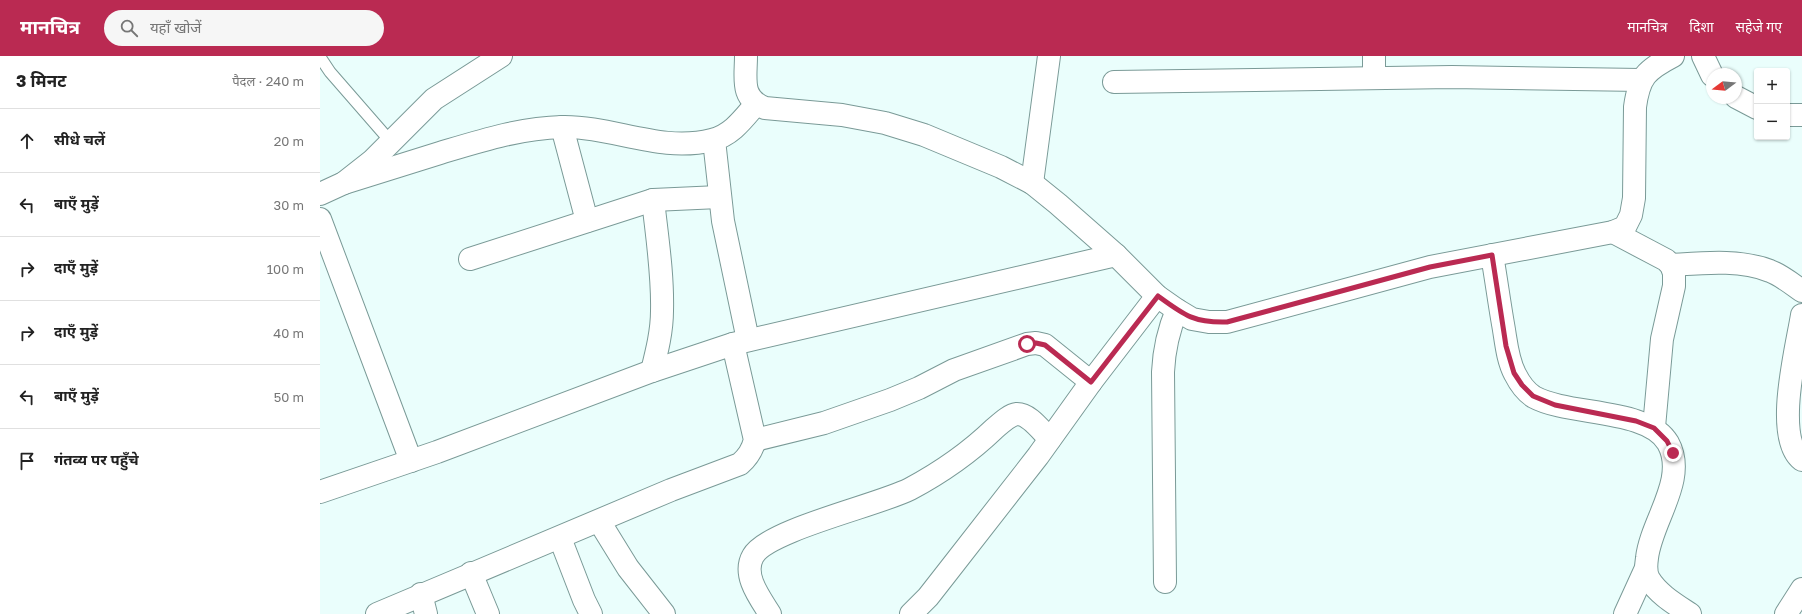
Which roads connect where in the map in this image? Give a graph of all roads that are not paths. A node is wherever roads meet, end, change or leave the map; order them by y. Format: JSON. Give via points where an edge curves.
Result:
{"nodes":[{"id":1,"x":320,"y":56,"type":"edge"},
{"id":2,"x":501,"y":56,"type":"edge"},
{"id":3,"x":746,"y":56,"type":"edge"},
{"id":4,"x":1049,"y":56,"type":"edge"},
{"id":5,"x":1374,"y":56,"type":"edge"},
{"id":6,"x":1703,"y":56,"type":"edge"},
{"id":7,"x":1656,"y":64,"type":"edge"},
{"id":8,"x":1709,"y":68,"type":"edge"},
{"id":9,"x":1374,"y":78,"type":"junction"},
{"id":10,"x":1114,"y":82,"type":"dead end"},
{"id":11,"x":1742,"y":100,"type":"edge"},
{"id":12,"x":756,"y":104,"type":"junction"},
{"id":13,"x":1754,"y":106,"type":"edge"},
{"id":14,"x":1790,"y":115,"type":"edge"},
{"id":15,"x":1802,"y":115,"type":"edge"},
{"id":16,"x":562,"y":127,"type":"junction"},
{"id":17,"x":714,"y":140,"type":"junction"},
{"id":18,"x":391,"y":142,"type":"junction"},
{"id":19,"x":344,"y":183,"type":"junction"},
{"id":20,"x":1032,"y":183,"type":"junction"},
{"id":21,"x":320,"y":194,"type":"edge"},
{"id":22,"x":719,"y":196,"type":"junction"},
{"id":23,"x":653,"y":200,"type":"junction"},
{"id":24,"x":320,"y":219,"type":"edge"},
{"id":25,"x":587,"y":222,"type":"junction"},
{"id":26,"x":1613,"y":232,"type":"junction"},
{"id":27,"x":1116,"y":255,"type":"junction"},
{"id":28,"x":1492,"y":255,"type":"junction"},
{"id":29,"x":470,"y":259,"type":"dead end"},
{"id":30,"x":1671,"y":264,"type":"junction"},
{"id":31,"x":1802,"y":291,"type":"edge"},
{"id":32,"x":1158,"y":296,"type":"junction"},
{"id":33,"x":1177,"y":310,"type":"junction"},
{"id":34,"x":1802,"y":315,"type":"edge"},
{"id":35,"x":740,"y":342,"type":"junction"},
{"id":36,"x":652,"y":371,"type":"junction"},
{"id":37,"x":1091,"y":382,"type":"junction"},
{"id":38,"x":1654,"y":428,"type":"junction"},
{"id":39,"x":1050,"y":439,"type":"junction"},
{"id":40,"x":755,"y":440,"type":"junction"},
{"id":41,"x":1802,"y":460,"type":"edge"},
{"id":42,"x":411,"y":461,"type":"junction"},
{"id":43,"x":320,"y":492,"type":"edge"},
{"id":44,"x":599,"y":521,"type":"junction"},
{"id":45,"x":560,"y":538,"type":"junction"},
{"id":46,"x":1646,"y":568,"type":"junction"},
{"id":47,"x":471,"y":573,"type":"junction"},
{"id":48,"x":1165,"y":582,"type":"dead end"},
{"id":49,"x":1802,"y":589,"type":"edge"},
{"id":50,"x":424,"y":604,"type":"edge"},
{"id":51,"x":377,"y":614,"type":"edge"},
{"id":52,"x":488,"y":614,"type":"edge"},
{"id":53,"x":591,"y":614,"type":"edge"},
{"id":54,"x":664,"y":614,"type":"edge"},
{"id":55,"x":770,"y":614,"type":"edge"},
{"id":56,"x":911,"y":614,"type":"edge"},
{"id":57,"x":1625,"y":614,"type":"edge"},
{"id":58,"x":1690,"y":614,"type":"edge"},
{"id":59,"x":1786,"y":614,"type":"edge"}],
"edges":[{"from":1,"to":18,"type":"lane","via":[[330,72]]},
{"from":2,"to":18,"type":"street","via":[[434,99]]},
{"from":3,"to":12,"type":"street","via":[[746,84],[749,97]]},
{"from":4,"to":20,"type":"street"},
{"from":5,"to":9,"type":"street"},
{"from":6,"to":8,"type":"street"},
{"from":7,"to":9,"type":"street"},
{"from":7,"to":26,"type":"street","via":[[1635,107],[1634,198],[1631,215],[1625,227]]},
{"from":9,"to":10,"type":"street"},
{"from":11,"to":13,"type":"street"},
{"from":12,"to":17,"type":"street","via":[[738,126]]},
{"from":12,"to":20,"type":"street","via":[[765,108],[842,115],[885,123],[967,152]]},
{"from":14,"to":15,"type":"street"},
{"from":16,"to":17,"type":"street","via":[[670,144]]},
{"from":16,"to":19,"type":"street","via":[[506,134]]},
{"from":16,"to":25,"type":"street"},
{"from":17,"to":22,"type":"street"},
{"from":18,"to":19,"type":"street"},
{"from":19,"to":21,"type":"street"},
{"from":20,"to":27,"type":"street"},
{"from":22,"to":23,"type":"street"},
{"from":22,"to":35,"type":"street"},
{"from":23,"to":25,"type":"street"},
{"from":23,"to":36,"type":"street","via":[[662,311],[659,342]]},
{"from":24,"to":42,"type":"street"},
{"from":25,"to":29,"type":"street"},
{"from":26,"to":28,"type":"street"},
{"from":26,"to":30,"type":"street"},
{"from":27,"to":32,"type":"street"},
{"from":27,"to":35,"type":"street"},
{"from":28,"to":33,"type":"street","via":[[1430,267],[1227,322],[1192,319]]},
{"from":28,"to":38,"type":"street","via":[[1506,346],[1514,373],[1522,385],[1533,396],[1555,405],[1636,421]]},
{"from":30,"to":31,"type":"street","via":[[1752,265],[1771,271]]},
{"from":30,"to":38,"type":"street","via":[[1674,286],[1662,339]]},
{"from":32,"to":33,"type":"street"},
{"from":32,"to":37,"type":"street"},
{"from":33,"to":48,"type":"street","via":[[1164,350],[1163,372]]},
{"from":34,"to":41,"type":"street","via":[[1788,406],[1788,426],[1792,445]]},
{"from":35,"to":36,"type":"street"},
{"from":35,"to":40,"type":"street"},
{"from":36,"to":42,"type":"street"},
{"from":37,"to":39,"type":"street"},
{"from":37,"to":40,"type":"street","via":[[1045,345],[1027,344],[954,370],[919,388],[824,423]]},
{"from":38,"to":46,"type":"street","via":[[1667,441],[1673,453],[1674,472],[1648,551]]},
{"from":39,"to":55,"type":"street","via":[[1023,415],[1015,414],[968,451],[911,488],[824,519],[759,548],[749,563],[750,576],[755,590]]},
{"from":39,"to":56,"type":"street","via":[[942,580]]},
{"from":40,"to":44,"type":"street","via":[[748,457],[740,464]]},
{"from":42,"to":43,"type":"street"},
{"from":44,"to":45,"type":"street"},
{"from":44,"to":54,"type":"street","via":[[628,568]]},
{"from":45,"to":47,"type":"street"},
{"from":45,"to":53,"type":"street"},
{"from":46,"to":57,"type":"street"},
{"from":46,"to":58,"type":"street","via":[[1648,578],[1657,590]]},
{"from":47,"to":50,"type":"street"},
{"from":47,"to":52,"type":"street"},
{"from":49,"to":59,"type":"street"},
{"from":50,"to":51,"type":"street"}]}
